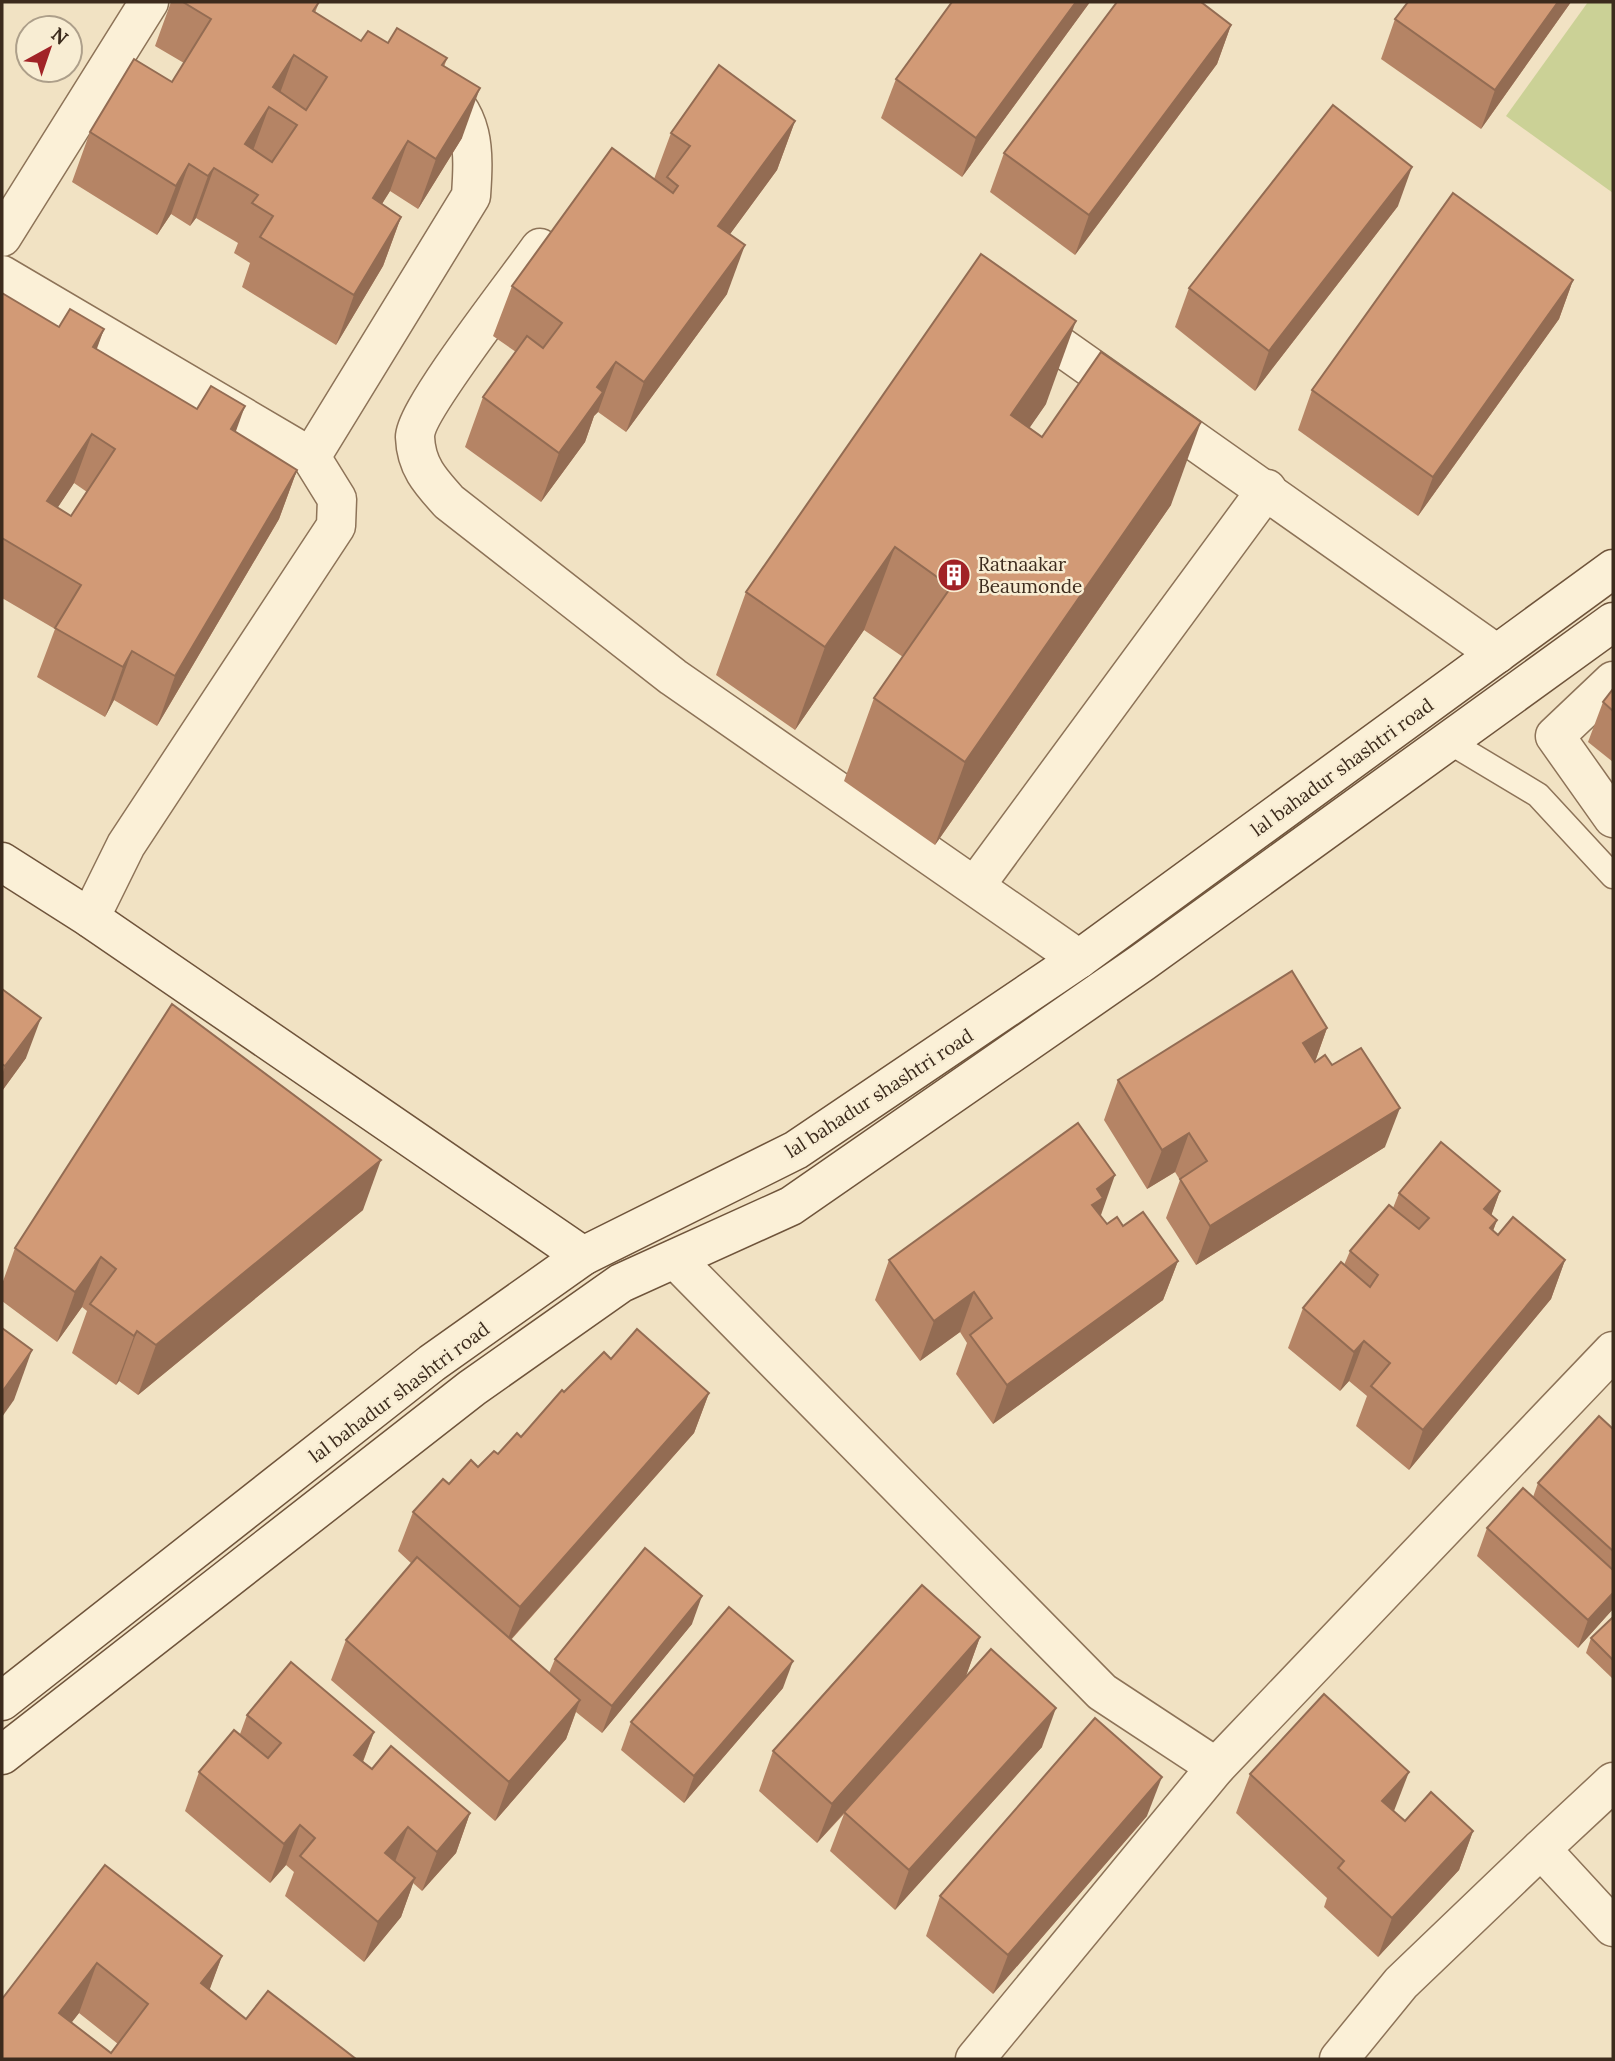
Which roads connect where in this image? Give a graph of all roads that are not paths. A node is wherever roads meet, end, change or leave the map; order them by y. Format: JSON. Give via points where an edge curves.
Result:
{"nodes":[{"id":1,"x":149,"y":2,"type":"edge"},
{"id":2,"x":407,"y":69,"type":"edge"},
{"id":3,"x":560,"y":221,"type":"edge"},
{"id":4,"x":2,"y":237,"type":"edge"},
{"id":5,"x":2,"y":275,"type":"edge"},
{"id":6,"x":1057,"y":344,"type":"edge"},
{"id":7,"x":311,"y":457,"type":"junction"},
{"id":8,"x":1267,"y":489,"type":"junction"},
{"id":9,"x":1613,"y":569,"type":"edge"},
{"id":10,"x":1613,"y":622,"type":"edge"},
{"id":11,"x":1497,"y":654,"type":"junction"},
{"id":12,"x":1613,"y":681,"type":"edge"},
{"id":13,"x":1448,"y":741,"type":"junction"},
{"id":14,"x":1613,"y":818,"type":"edge"},
{"id":15,"x":2,"y":862,"type":"edge"},
{"id":16,"x":1613,"y":876,"type":"edge"},
{"id":17,"x":975,"y":886,"type":"junction"},
{"id":18,"x":90,"y":918,"type":"junction"},
{"id":19,"x":1079,"y":959,"type":"junction"},
{"id":20,"x":583,"y":1256,"type":"junction"},
{"id":21,"x":675,"y":1259,"type":"junction"},
{"id":22,"x":621,"y":1283,"type":"junction"},
{"id":23,"x":1613,"y":1351,"type":"edge"},
{"id":24,"x":2,"y":1702,"type":"edge"},
{"id":25,"x":2,"y":1755,"type":"edge"},
{"id":26,"x":1216,"y":1767,"type":"junction"},
{"id":27,"x":1613,"y":1782,"type":"edge"},
{"id":28,"x":1541,"y":1849,"type":"junction"},
{"id":29,"x":1613,"y":1927,"type":"edge"},
{"id":30,"x":975,"y":2059,"type":"edge"},
{"id":31,"x":1339,"y":2059,"type":"edge"}],
"edges":[{"from":1,"to":4,"type":"street"},
{"from":2,"to":7,"type":"street","via":[[440,89],[465,118],[474,150],[471,196]]},
{"from":3,"to":17,"type":"street","via":[[432,398],[415,434],[421,471],[470,519],[673,677]]},
{"from":5,"to":7,"type":"street"},
{"from":6,"to":8,"type":"street"},
{"from":7,"to":18,"type":"street","via":[[337,499],[336,526],[126,845]]},
{"from":8,"to":11,"type":"street"},
{"from":8,"to":17,"type":"street"},
{"from":9,"to":11,"type":"street","name":"lal bahadur shashtri road"},
{"from":10,"to":13,"type":"street"},
{"from":11,"to":19,"type":"street","name":"lal bahadur shashtri road"},
{"from":12,"to":14,"type":"street","via":[[1555,736]]},
{"from":13,"to":16,"type":"lane","via":[[1538,795]]},
{"from":13,"to":21,"type":"street","via":[[1143,962],[791,1206]]},
{"from":15,"to":18,"type":"street"},
{"from":17,"to":19,"type":"street"},
{"from":18,"to":20,"type":"street"},
{"from":19,"to":20,"type":"street","name":"lal bahadur shashtri road","via":[[796,1150]]},
{"from":20,"to":22,"type":"street"},
{"from":20,"to":24,"type":"street","name":"lal bahadur shashtri road","via":[[432,1363]]},
{"from":21,"to":22,"type":"street"},
{"from":21,"to":26,"type":"street","via":[[1102,1692]]},
{"from":22,"to":25,"type":"street","via":[[472,1388]]},
{"from":23,"to":26,"type":"street"},
{"from":26,"to":30,"type":"street"},
{"from":27,"to":28,"type":"street"},
{"from":28,"to":29,"type":"street"},
{"from":28,"to":31,"type":"street","via":[[1401,1983]]}]}
